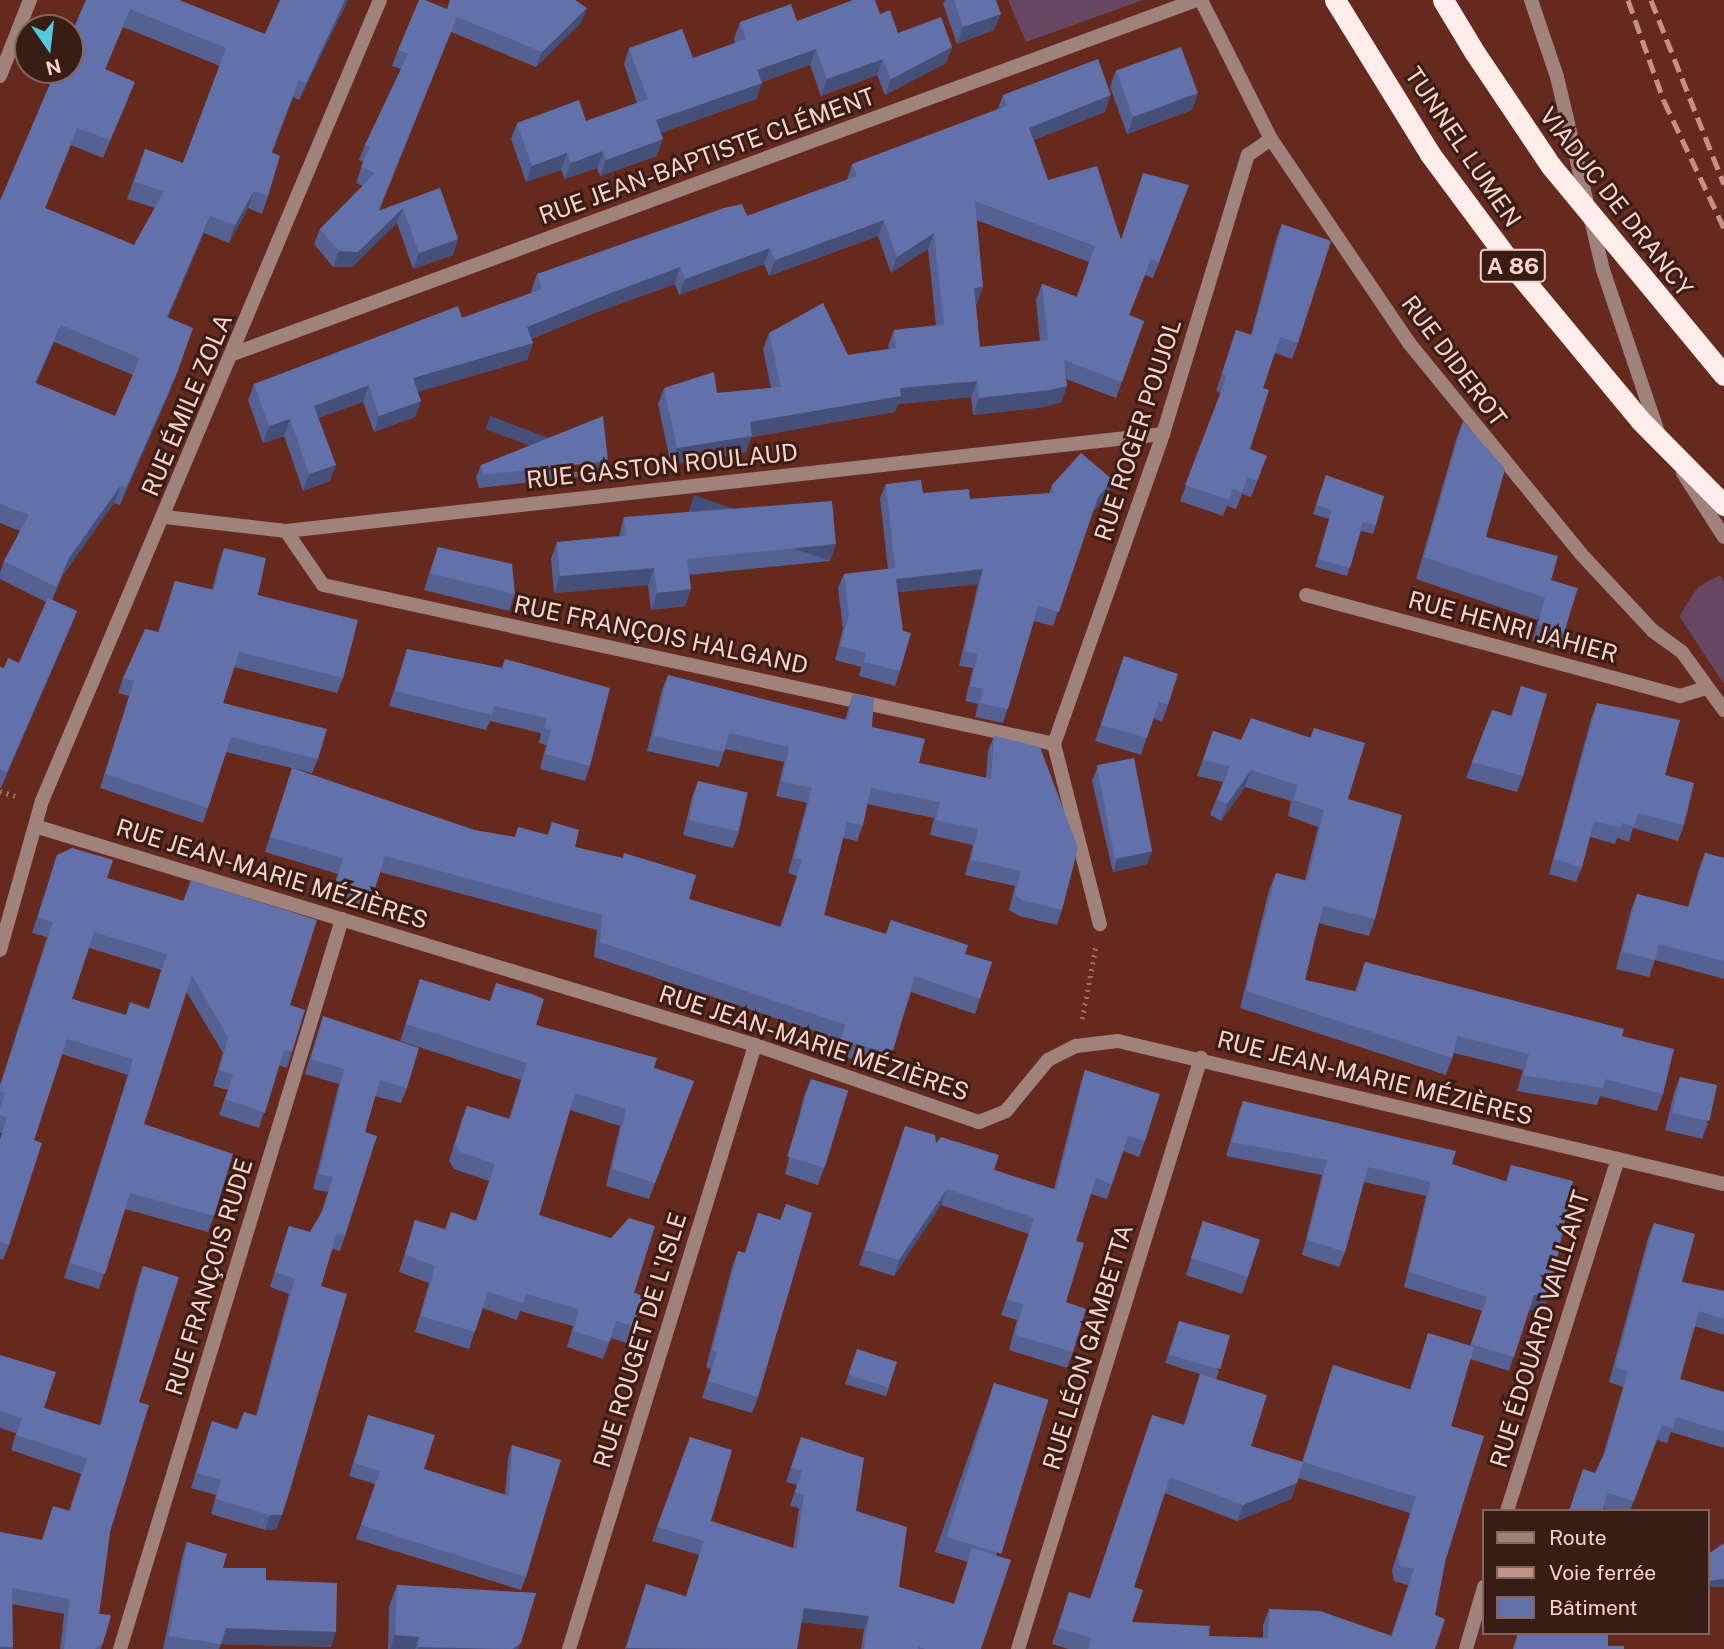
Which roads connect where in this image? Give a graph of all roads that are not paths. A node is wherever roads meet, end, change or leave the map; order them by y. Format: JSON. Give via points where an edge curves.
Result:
{"nodes":[{"id":1,"x":30,"y":0,"type":"edge"},
{"id":2,"x":380,"y":0,"type":"edge"},
{"id":3,"x":1196,"y":0,"type":"edge"},
{"id":4,"x":1201,"y":0,"type":"edge"},
{"id":5,"x":1335,"y":0,"type":"edge"},
{"id":6,"x":1443,"y":0,"type":"edge"},
{"id":7,"x":1531,"y":0,"type":"edge"},
{"id":8,"x":0,"y":76,"type":"edge"},
{"id":9,"x":1271,"y":139,"type":"junction"},
{"id":10,"x":233,"y":354,"type":"junction"},
{"id":11,"x":1724,"y":375,"type":"edge"},
{"id":12,"x":1163,"y":433,"type":"junction"},
{"id":13,"x":1724,"y":505,"type":"edge"},
{"id":14,"x":165,"y":517,"type":"junction"},
{"id":15,"x":286,"y":531,"type":"junction"},
{"id":16,"x":1724,"y":537,"type":"edge"},
{"id":17,"x":1307,"y":595,"type":"dead end"},
{"id":18,"x":1707,"y":688,"type":"junction"},
{"id":19,"x":1724,"y":710,"type":"edge"},
{"id":20,"x":1054,"y":744,"type":"junction"},
{"id":21,"x":38,"y":827,"type":"junction"},
{"id":22,"x":342,"y":919,"type":"junction"},
{"id":23,"x":1100,"y":924,"type":"road end"},
{"id":24,"x":0,"y":950,"type":"edge"},
{"id":25,"x":755,"y":1045,"type":"junction"},
{"id":26,"x":1201,"y":1058,"type":"junction"},
{"id":27,"x":1617,"y":1162,"type":"junction"},
{"id":28,"x":1724,"y":1184,"type":"edge"},
{"id":29,"x":1508,"y":1509,"type":"edge"},
{"id":30,"x":1482,"y":1594,"type":"edge"},
{"id":31,"x":120,"y":1649,"type":"edge"},
{"id":32,"x":569,"y":1649,"type":"edge"},
{"id":33,"x":1018,"y":1649,"type":"edge"},
{"id":34,"x":1466,"y":1649,"type":"edge"}],
"edges":[{"from":1,"to":8,"type":"street"},
{"from":2,"to":10,"type":"street","name":"RUE ÉMILE ZOLA"},
{"from":3,"to":10,"type":"street","name":"RUE JEAN-BAPTISTE CLÉMENT"},
{"from":4,"to":9,"type":"street","name":"RUE DIDEROT"},
{"from":5,"to":13,"type":"highway","name":"TUNNEL LUMEN","number":"A 86","bridge":true,"via":[[1430,154],[1519,274],[1640,421]]},
{"from":6,"to":11,"type":"highway","name":"VIADUC DE DRANCY","bridge":true,"via":[[1551,166]]},
{"from":7,"to":16,"type":"street","via":[[1632,365],[1662,441]]},
{"from":9,"to":12,"type":"street","name":"RUE ROGER POUJOL","via":[[1248,155]]},
{"from":9,"to":18,"type":"street","name":"RUE DIDEROT","via":[[1409,343],[1496,454],[1617,593],[1682,652]]},
{"from":10,"to":14,"type":"street","name":"RUE ÉMILE ZOLA"},
{"from":12,"to":15,"type":"street","name":"RUE GASTON ROULAUD"},
{"from":12,"to":20,"type":"street","name":"RUE ROGER POUJOL"},
{"from":14,"to":15,"type":"street","name":"RUE GASTON ROULAUD"},
{"from":14,"to":21,"type":"street","name":"RUE ÉMILE ZOLA","via":[[43,801]]},
{"from":15,"to":20,"type":"street","name":"RUE FRANÇOIS HALGAND","via":[[323,585]]},
{"from":17,"to":18,"type":"street","name":"RUE HENRI JAHIER","via":[[1680,696]]},
{"from":18,"to":19,"type":"street","name":"RUE DIDEROT"},
{"from":20,"to":23,"type":"street"},
{"from":21,"to":22,"type":"street","name":"RUE JEAN-MARIE MÉZIÈRES"},
{"from":21,"to":24,"type":"street","name":"RUE ÉMILE ZOLA"},
{"from":22,"to":25,"type":"street","name":"RUE JEAN-MARIE MÉZIÈRES"},
{"from":22,"to":31,"type":"street","name":"RUE FRANÇOIS RUDE"},
{"from":25,"to":26,"type":"street","name":"RUE JEAN-MARIE MÉZIÈRES","via":[[979,1122],[1006,1111],[1048,1060],[1076,1046],[1118,1041]]},
{"from":25,"to":32,"type":"street","name":"RUE ROUGET DE L'ISLE"},
{"from":26,"to":27,"type":"street","name":"RUE JEAN-MARIE MÉZIÈRES"},
{"from":26,"to":33,"type":"street","name":"RUE LÉON GAMBETTA"},
{"from":27,"to":28,"type":"street","name":"RUE JEAN-MARIE MÉZIÈRES"},
{"from":27,"to":29,"type":"street","name":"RUE ÉDOUARD VAILLANT"},
{"from":30,"to":34,"type":"street"}]}
